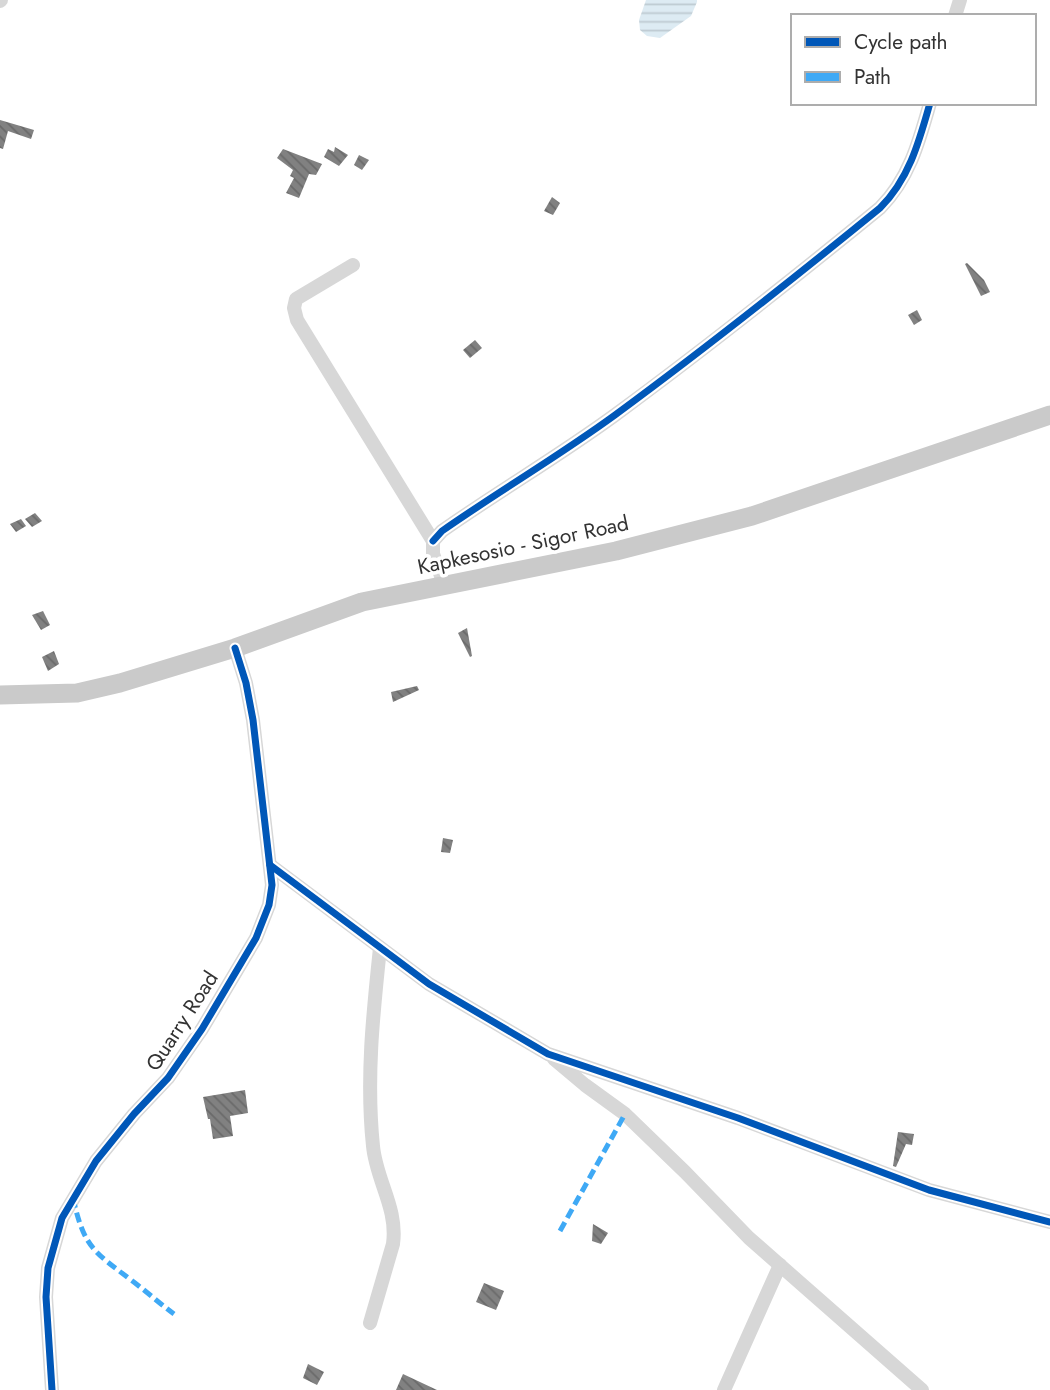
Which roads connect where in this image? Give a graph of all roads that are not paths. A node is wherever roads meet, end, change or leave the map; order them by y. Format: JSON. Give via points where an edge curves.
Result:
{"nodes":[{"id":1,"x":929,"y":105,"type":"edge"},
{"id":2,"x":353,"y":265,"type":"dead end"},
{"id":3,"x":1050,"y":415,"type":"edge"},
{"id":4,"x":433,"y":541,"type":"junction"},
{"id":5,"x":444,"y":584,"type":"junction"},
{"id":6,"x":235,"y":648,"type":"junction"},
{"id":7,"x":0,"y":695,"type":"edge"},
{"id":8,"x":270,"y":865,"type":"junction"},
{"id":9,"x":380,"y":948,"type":"junction"},
{"id":10,"x":548,"y":1054,"type":"junction"},
{"id":11,"x":1050,"y":1222,"type":"edge"},
{"id":12,"x":780,"y":1265,"type":"junction"},
{"id":13,"x":370,"y":1323,"type":"dead end"},
{"id":14,"x":52,"y":1390,"type":"edge"},
{"id":15,"x":724,"y":1390,"type":"edge"},
{"id":16,"x":922,"y":1390,"type":"edge"}],
"edges":[{"from":1,"to":4,"type":"street","via":[[904,177],[880,208],[636,399]]},
{"from":2,"to":4,"type":"street","via":[[296,299],[296,320]]},
{"from":3,"to":5,"type":"main road","name":"Kapkesosio - Sigor Road","via":[[752,516],[616,551]]},
{"from":4,"to":5,"type":"street"},
{"from":5,"to":6,"type":"main road","name":"Kapkesosio - Sigor Road","via":[[362,602]]},
{"from":6,"to":7,"type":"main road","name":"Kapkesosio - Sigor Road","via":[[78,693]]},
{"from":6,"to":8,"type":"street","name":"Quarry Road","via":[[253,720]]},
{"from":8,"to":9,"type":"street"},
{"from":8,"to":14,"type":"street","name":"Quarry Road","via":[[271,895],[256,938],[183,1057],[96,1161],[62,1218],[48,1268],[46,1297]]},
{"from":9,"to":10,"type":"street","via":[[457,1002]]},
{"from":9,"to":13,"type":"street","via":[[369,1087],[373,1149],[395,1231]]},
{"from":10,"to":11,"type":"street","via":[[738,1118],[929,1190]]},
{"from":10,"to":12,"type":"street","via":[[625,1114]]},
{"from":12,"to":15,"type":"street"},
{"from":12,"to":16,"type":"street"}]}
